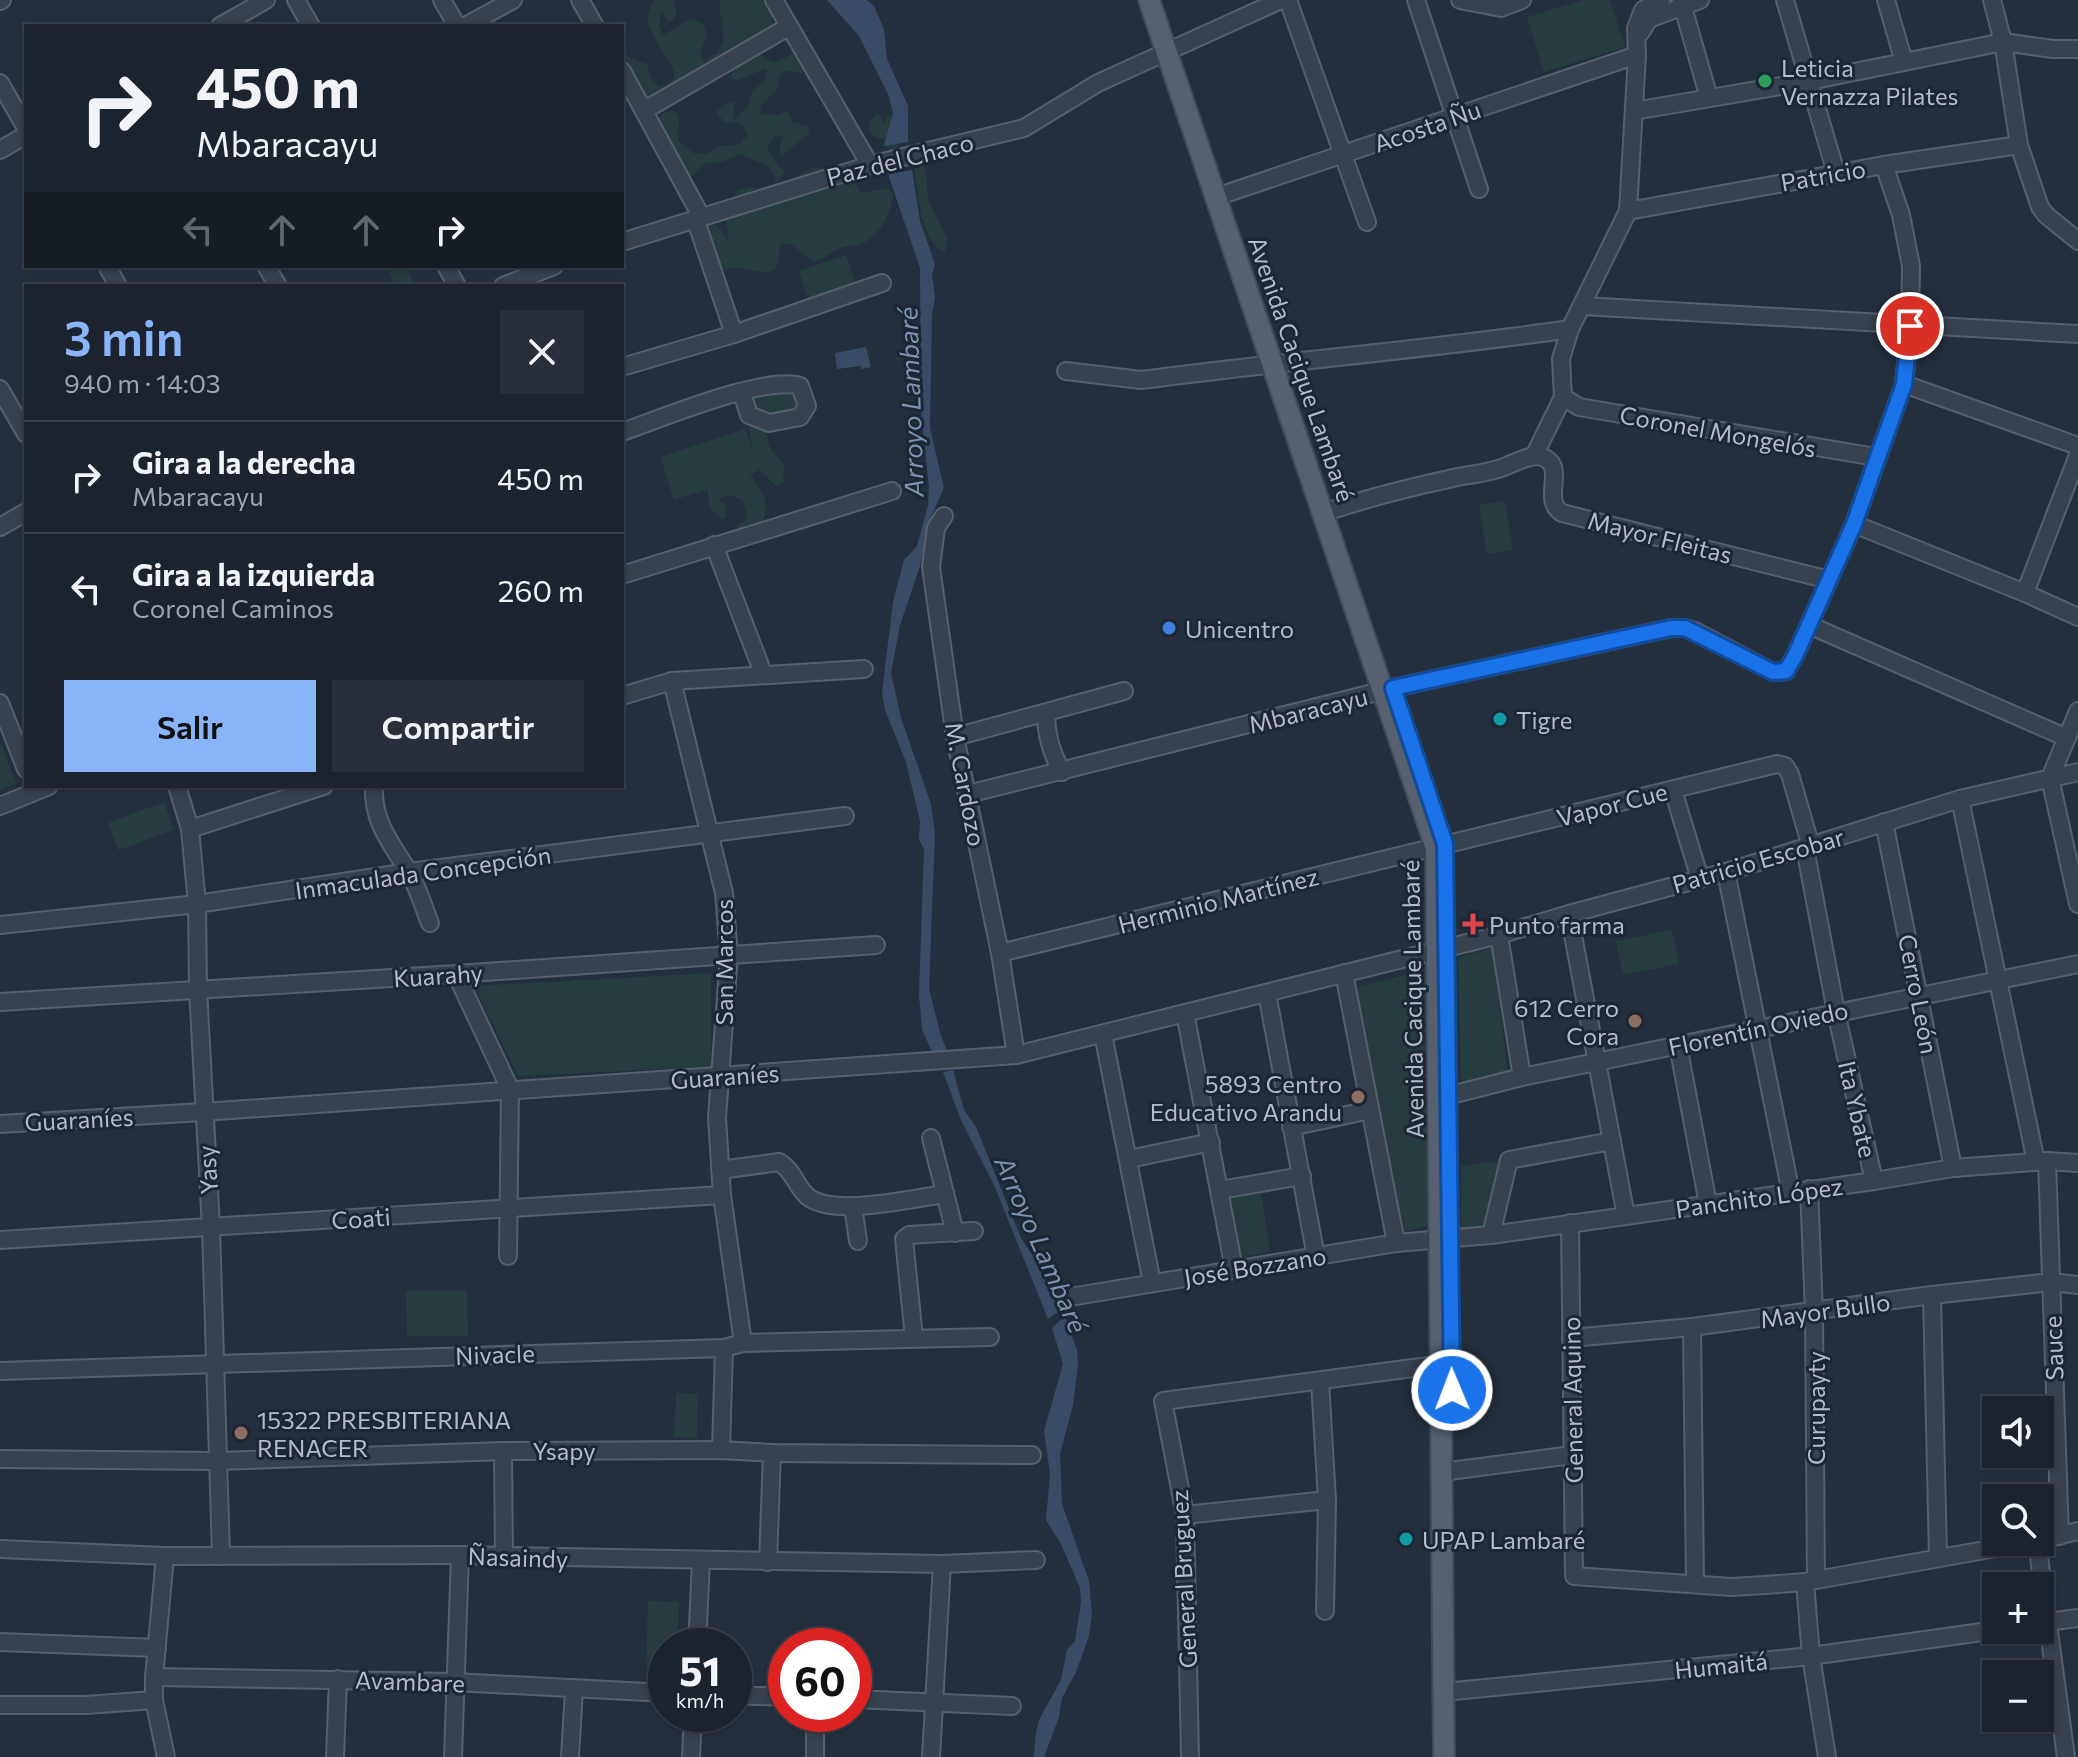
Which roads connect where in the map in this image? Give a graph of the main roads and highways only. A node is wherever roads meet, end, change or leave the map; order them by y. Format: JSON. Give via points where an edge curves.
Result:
{"nodes":[{"id":1,"x":1149,"y":0,"type":"edge"},
{"id":2,"x":1159,"y":0,"type":"edge"},
{"id":3,"x":1172,"y":51,"type":"junction"},
{"id":4,"x":1450,"y":1692,"type":"junction"},
{"id":5,"x":1444,"y":1757,"type":"edge"},
{"id":6,"x":1456,"y":1757,"type":"edge"}],
"edges":[{"from":1,"to":3,"type":"main road","name":"Avenida Cacique Lambaré"},
{"from":2,"to":3,"type":"main road","name":"Avenida Cacique Lambaré"},
{"from":3,"to":4,"type":"main road","name":"Avenida Cacique Lambaré","via":[[1440,846]]},
{"from":4,"to":5,"type":"main road","name":"Avenida Cacique Lambaré"},
{"from":4,"to":6,"type":"main road","name":"Avenida Cacique Lambaré"}]}
